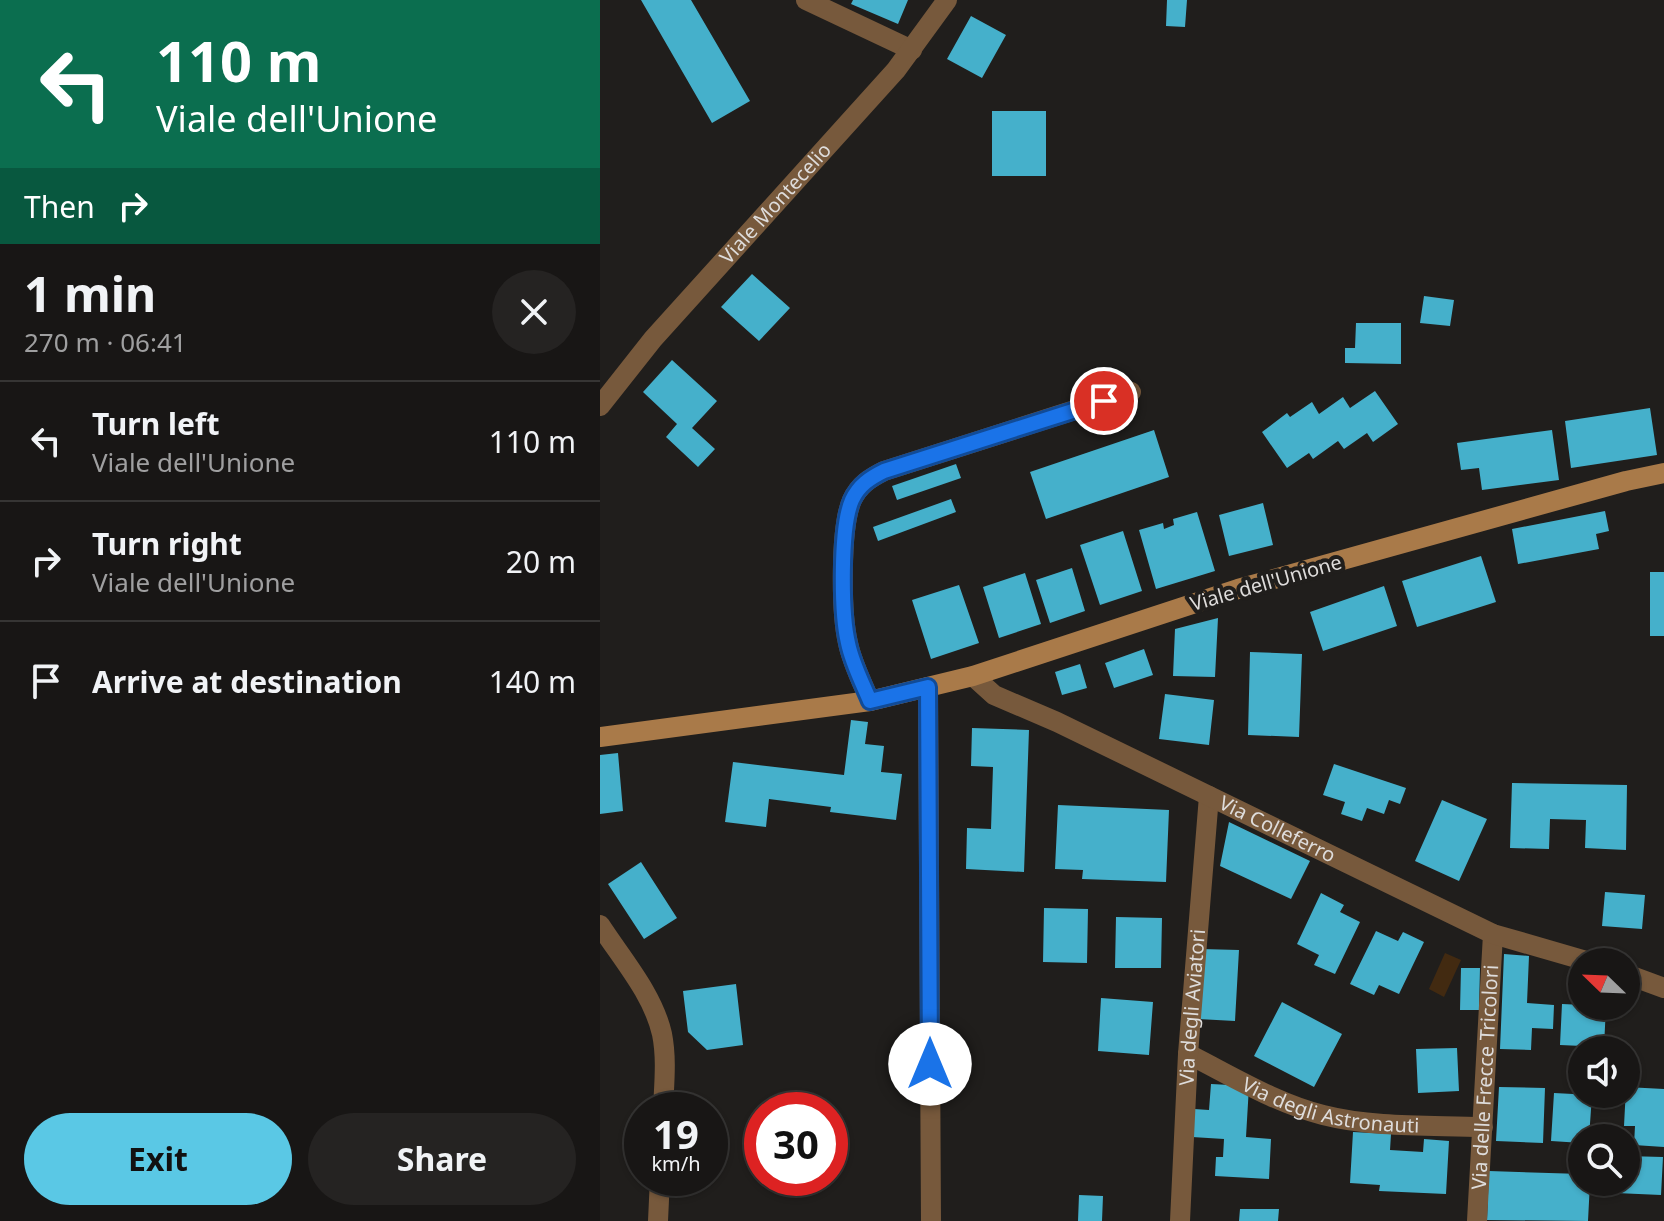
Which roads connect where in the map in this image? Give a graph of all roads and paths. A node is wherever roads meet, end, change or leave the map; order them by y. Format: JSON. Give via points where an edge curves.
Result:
{"nodes":[{"id":1,"x":806,"y":0,"type":"edge"},
{"id":2,"x":947,"y":0,"type":"edge"},
{"id":3,"x":912,"y":50,"type":"junction"},
{"id":4,"x":1131,"y":392,"type":"dead end"},
{"id":5,"x":600,"y":406,"type":"edge"},
{"id":6,"x":1664,"y":473,"type":"edge"},
{"id":7,"x":973,"y":676,"type":"junction"},
{"id":8,"x":928,"y":687,"type":"junction"},
{"id":9,"x":870,"y":701,"type":"junction"},
{"id":10,"x":600,"y":737,"type":"edge"},
{"id":11,"x":1209,"y":796,"type":"junction"},
{"id":12,"x":600,"y":925,"type":"edge"},
{"id":13,"x":1493,"y":934,"type":"junction"},
{"id":14,"x":1568,"y":956,"type":"edge"},
{"id":15,"x":1640,"y":979,"type":"edge"},
{"id":16,"x":1664,"y":988,"type":"edge"},
{"id":17,"x":1188,"y":1054,"type":"junction"},
{"id":18,"x":664,"y":1092,"type":"edge"},
{"id":19,"x":1483,"y":1127,"type":"junction"},
{"id":20,"x":659,"y":1196,"type":"edge"},
{"id":21,"x":658,"y":1221,"type":"edge"},
{"id":22,"x":931,"y":1221,"type":"edge"},
{"id":23,"x":1180,"y":1221,"type":"edge"},
{"id":24,"x":1477,"y":1221,"type":"edge"}],
"edges":[{"from":1,"to":3,"type":"street"},
{"from":2,"to":3,"type":"street","name":"Viale Montecelio"},
{"from":3,"to":5,"type":"street","name":"Viale Montecelio","via":[[653,339]]},
{"from":4,"to":9,"type":"street","via":[[884,471],[861,486],[851,501],[846,529],[844,616],[850,653]]},
{"from":6,"to":7,"type":"main road","name":"Viale dell'Unione","via":[[1238,589]]},
{"from":7,"to":8,"type":"main road","name":"Viale dell'Unione"},
{"from":7,"to":11,"type":"street","name":"Via Colleferro","via":[[994,695]]},
{"from":8,"to":9,"type":"main road","name":"Viale dell'Unione"},
{"from":8,"to":22,"type":"street"},
{"from":9,"to":10,"type":"main road","name":"Viale dell'Unione"},
{"from":11,"to":13,"type":"street","name":"Via Colleferro"},
{"from":11,"to":17,"type":"street","name":"Via degli Aviatori"},
{"from":12,"to":18,"type":"street","via":[[645,995],[661,1031]]},
{"from":13,"to":14,"type":"street","name":"Via Colleferro"},
{"from":13,"to":19,"type":"street","name":"Via delle Frecce Tricolori"},
{"from":15,"to":16,"type":"street"},
{"from":17,"to":19,"type":"street","name":"Via degli Astronauti","via":[[1281,1101],[1322,1114],[1364,1122]]},
{"from":17,"to":23,"type":"street","name":"Via degli Aviatori"},
{"from":19,"to":24,"type":"street","name":"Via delle Frecce Tricolori"},
{"from":20,"to":21,"type":"street"}]}
